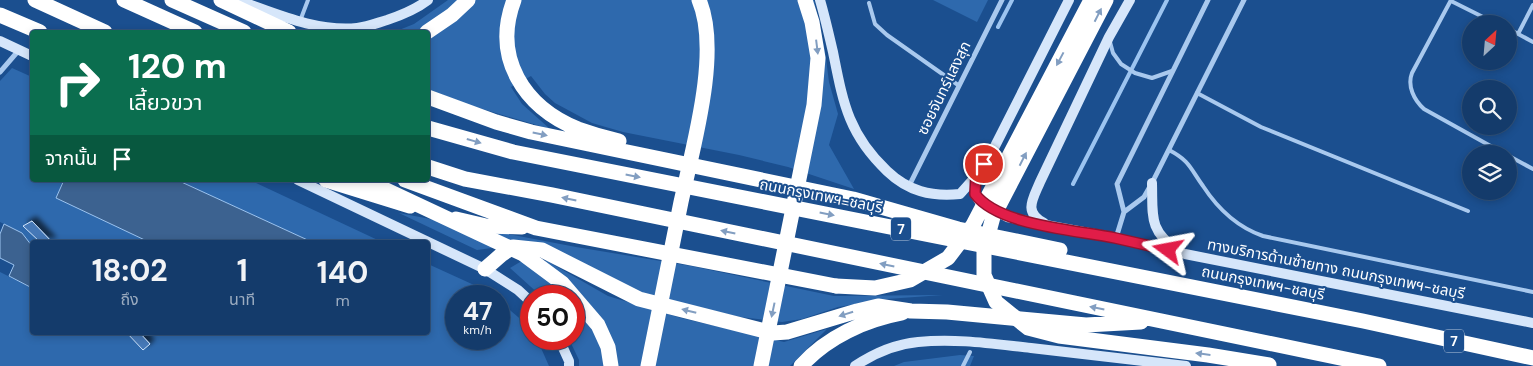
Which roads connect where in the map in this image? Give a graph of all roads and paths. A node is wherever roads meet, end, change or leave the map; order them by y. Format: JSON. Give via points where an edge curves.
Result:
{"nodes":[{"id":1,"x":35,"y":0,"type":"edge"},
{"id":2,"x":124,"y":0,"type":"edge"},
{"id":3,"x":172,"y":0,"type":"edge"},
{"id":4,"x":221,"y":0,"type":"edge"},
{"id":5,"x":237,"y":0,"type":"edge"},
{"id":6,"x":308,"y":0,"type":"edge"},
{"id":7,"x":428,"y":0,"type":"edge"},
{"id":8,"x":468,"y":0,"type":"edge"},
{"id":9,"x":514,"y":0,"type":"edge"},
{"id":10,"x":699,"y":0,"type":"edge"},
{"id":11,"x":805,"y":0,"type":"edge"},
{"id":12,"x":820,"y":0,"type":"edge"},
{"id":13,"x":1002,"y":0,"type":"edge"},
{"id":14,"x":1069,"y":0,"type":"edge"},
{"id":15,"x":1091,"y":0,"type":"edge"},
{"id":16,"x":1106,"y":0,"type":"edge"},
{"id":17,"x":1130,"y":0,"type":"edge"},
{"id":18,"x":1208,"y":0,"type":"edge"},
{"id":19,"x":1244,"y":0,"type":"edge"},
{"id":20,"x":1451,"y":0,"type":"edge"},
{"id":21,"x":869,"y":3,"type":"dead end"},
{"id":22,"x":1533,"y":5,"type":"edge"},
{"id":23,"x":0,"y":15,"type":"edge"},
{"id":24,"x":1480,"y":15,"type":"edge"},
{"id":25,"x":294,"y":27,"type":"edge"},
{"id":26,"x":35,"y":30,"type":"edge"},
{"id":27,"x":100,"y":30,"type":"edge"},
{"id":28,"x":191,"y":30,"type":"edge"},
{"id":29,"x":240,"y":30,"type":"edge"},
{"id":30,"x":430,"y":30,"type":"edge"},
{"id":31,"x":1518,"y":34,"type":"joint"},
{"id":32,"x":1109,"y":37,"type":"junction"},
{"id":33,"x":0,"y":41,"type":"edge"},
{"id":34,"x":1533,"y":42,"type":"edge"},
{"id":35,"x":20,"y":50,"type":"junction"},
{"id":36,"x":30,"y":55,"type":"edge"},
{"id":37,"x":1172,"y":71,"type":"junction"},
{"id":38,"x":0,"y":72,"type":"edge"},
{"id":39,"x":958,"y":85,"type":"junction"},
{"id":40,"x":1197,"y":93,"type":"junction"},
{"id":41,"x":430,"y":98,"type":"edge"},
{"id":42,"x":430,"y":129,"type":"edge"},
{"id":43,"x":1489,"y":145,"type":"edge"},
{"id":44,"x":1169,"y":150,"type":"junction"},
{"id":45,"x":1517,"y":160,"type":"edge"},
{"id":46,"x":430,"y":168,"type":"edge"},
{"id":47,"x":1533,"y":169,"type":"edge"},
{"id":48,"x":976,"y":175,"type":"junction"},
{"id":49,"x":302,"y":182,"type":"edge"},
{"id":50,"x":332,"y":182,"type":"edge"},
{"id":51,"x":369,"y":182,"type":"edge"},
{"id":52,"x":410,"y":182,"type":"edge"},
{"id":53,"x":1152,"y":184,"type":"junction"},
{"id":54,"x":909,"y":187,"type":"junction"},
{"id":55,"x":824,"y":193,"type":"junction"},
{"id":56,"x":1468,"y":211,"type":"dead end"},
{"id":57,"x":1124,"y":212,"type":"junction"},
{"id":58,"x":1051,"y":226,"type":"junction"},
{"id":59,"x":536,"y":228,"type":"junction"},
{"id":60,"x":1116,"y":238,"type":"junction"},
{"id":61,"x":424,"y":240,"type":"edge"},
{"id":62,"x":430,"y":243,"type":"edge"},
{"id":63,"x":1185,"y":254,"type":"junction"},
{"id":64,"x":485,"y":269,"type":"junction"},
{"id":65,"x":520,"y":292,"type":"edge"},
{"id":66,"x":1533,"y":292,"type":"edge"},
{"id":67,"x":911,"y":311,"type":"junction"},
{"id":68,"x":1162,"y":321,"type":"junction"},
{"id":69,"x":1369,"y":322,"type":"junction"},
{"id":70,"x":1533,"y":323,"type":"edge"},
{"id":71,"x":564,"y":350,"type":"edge"},
{"id":72,"x":970,"y":352,"type":"dead end"},
{"id":73,"x":1533,"y":358,"type":"edge"},
{"id":74,"x":569,"y":366,"type":"edge"},
{"id":75,"x":611,"y":366,"type":"edge"},
{"id":76,"x":648,"y":366,"type":"edge"},
{"id":77,"x":761,"y":366,"type":"edge"},
{"id":78,"x":801,"y":366,"type":"edge"},
{"id":79,"x":855,"y":366,"type":"edge"},
{"id":80,"x":964,"y":366,"type":"edge"},
{"id":81,"x":1186,"y":366,"type":"edge"},
{"id":82,"x":1277,"y":366,"type":"edge"},
{"id":83,"x":1379,"y":366,"type":"edge"}],
"edges":[{"from":1,"to":27,"type":"highway"},
{"from":2,"to":28,"type":"highway"},
{"from":3,"to":29,"type":"highway"},
{"from":4,"to":25,"type":"highway"},
{"from":5,"to":25,"type":"main road"},
{"from":6,"to":25,"type":"lane"},
{"from":7,"to":25,"type":"main road","via":[[400,16],[357,28]]},
{"from":8,"to":30,"type":"highway"},
{"from":9,"to":55,"type":"highway","via":[[509,16],[508,57],[519,82],[537,104],[553,115],[578,129],[754,169],[800,182]]},
{"from":10,"to":76,"type":"highway","bridge":true,"via":[[707,27],[706,71]]},
{"from":11,"to":77,"type":"highway","one_way":true,"bridge":true,"via":[[818,58],[814,105]]},
{"from":12,"to":54,"type":"main road","via":[[849,120],[876,161]]},
{"from":13,"to":39,"type":"street","name":"ซอยจันทร์แสงสุก"},
{"from":14,"to":48,"type":"main road","via":[[991,154]]},
{"from":15,"to":59,"type":"highway","one_way":true,"bridge":true,"via":[[973,225],[948,258],[910,280],[875,288],[836,286]]},
{"from":82,"to":16,"type":"highway","one_way":true,"bridge":true,"via":[[1059,336],[1028,328],[996,302],[984,275],[984,250],[993,217]]},
{"from":17,"to":32,"type":"main road"},
{"from":18,"to":37,"type":"street"},
{"from":19,"to":40,"type":"street"},
{"from":20,"to":24,"type":"lane"},
{"from":20,"to":43,"type":"lane","via":[[1412,73],[1412,92],[1424,109]]},
{"from":21,"to":39,"type":"lane","via":[[875,24]]},
{"from":22,"to":31,"type":"lane"},
{"from":23,"to":26,"type":"highway"},
{"from":31,"to":34,"type":"lane"},
{"from":32,"to":37,"type":"lane","via":[[1121,64],[1135,73],[1152,78]]},
{"from":32,"to":58,"type":"main road","via":[[1032,201],[1034,217]]},
{"from":33,"to":35,"type":"main road"},
{"from":35,"to":36,"type":"main road"},
{"from":35,"to":38,"type":"street"},
{"from":37,"to":57,"type":"street","via":[[1117,184]]},
{"from":39,"to":54,"type":"street","name":"ซอยจันทร์แสงสุก"},
{"from":40,"to":44,"type":"street"},
{"from":40,"to":56,"type":"lane","via":[[1261,127]]},
{"from":41,"to":55,"type":"highway","one_way":true,"via":[[531,132]]},
{"from":42,"to":69,"type":"highway","name":"ถนนกรุงเทพฯ-ชลบุรี","number":"7","one_way":true,"via":[[513,152]]},
{"from":44,"to":53,"type":"street"},
{"from":44,"to":66,"type":"lane","via":[[1187,161],[1224,212],[1253,233]]},
{"from":45,"to":47,"type":"lane"},
{"from":68,"to":46,"type":"highway","one_way":true,"via":[[465,179]]},
{"from":48,"to":54,"type":"main road","via":[[960,194],[943,196]]},
{"from":48,"to":58,"type":"main road","name":"ทางบริการด้านซ้ายทาง ถนนกรุงเทพฯ-ชลบุรี","via":[[975,194],[980,202],[1008,216]]},
{"from":49,"to":61,"type":"main road"},
{"from":50,"to":59,"type":"highway","via":[[424,211],[486,226]]},
{"from":51,"to":75,"type":"highway","bridge":true,"via":[[523,254],[562,282],[598,325],[608,347]]},
{"from":52,"to":59,"type":"highway"},
{"from":53,"to":57,"type":"street","via":[[1144,196]]},
{"from":53,"to":63,"type":"main road","via":[[1154,225],[1159,235]]},
{"from":55,"to":69,"type":"highway","via":[[958,229],[1165,273]]},
{"from":57,"to":60,"type":"street"},
{"from":58,"to":60,"type":"main road","name":"ทางบริการด้านซ้ายทาง ถนนกรุงเทพฯ-ชลบุรี"},
{"from":60,"to":63,"type":"main road","name":"ทางบริการด้านซ้ายทาง ถนนกรุงเทพฯ-ชลบุรี"},
{"from":62,"to":64,"type":"main road"},
{"from":63,"to":70,"type":"main road","name":"ทางบริการด้านซ้ายทาง ถนนกรุงเทพฯ-ชลบุรี"},
{"from":64,"to":65,"type":"main road"},
{"from":67,"to":64,"type":"highway","one_way":true,"via":[[878,306],[787,332],[773,333],[640,299],[542,250],[513,246]]},
{"from":67,"to":68,"type":"highway","via":[[1086,325]]},
{"from":67,"to":78,"type":"highway","via":[[857,326],[825,344]]},
{"from":68,"to":83,"type":"highway"},
{"from":69,"to":73,"type":"highway","name":"ถนนกรุงเทพฯ-ชลบุรี","number":"7"},
{"from":71,"to":74,"type":"main road"},
{"from":72,"to":80,"type":"lane"},
{"from":79,"to":81,"type":"main road","via":[[906,344],[973,342]]}]}
